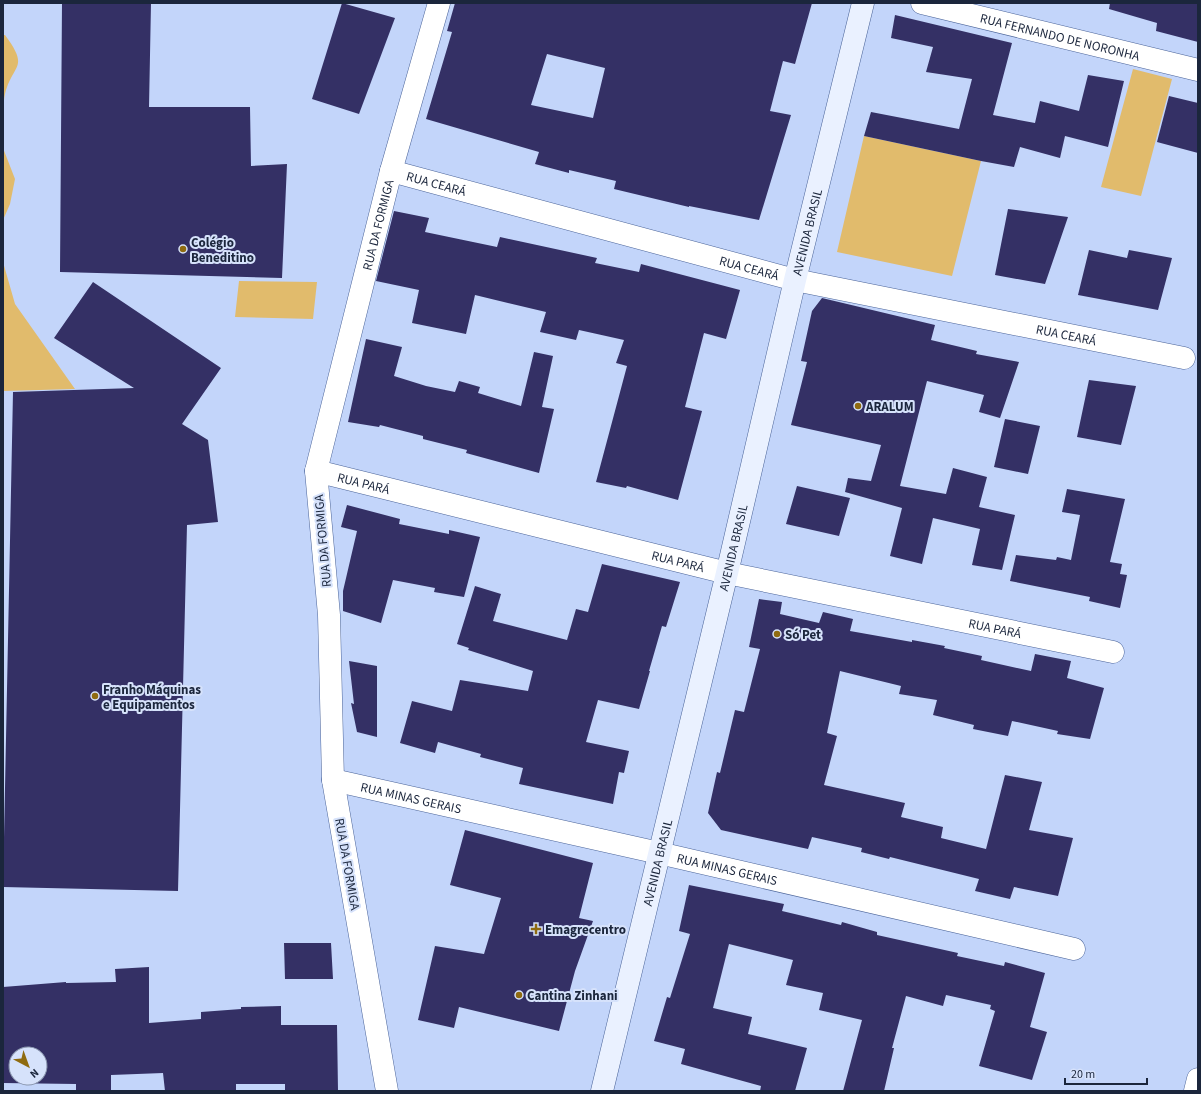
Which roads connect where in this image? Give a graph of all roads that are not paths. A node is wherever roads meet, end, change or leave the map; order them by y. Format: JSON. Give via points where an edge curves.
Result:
{"nodes":[{"id":1,"x":439,"y":3,"type":"edge"},
{"id":2,"x":863,"y":3,"type":"edge"},
{"id":3,"x":922,"y":3,"type":"edge"},
{"id":4,"x":1198,"y":70,"type":"edge"},
{"id":5,"x":391,"y":171,"type":"junction"},
{"id":6,"x":795,"y":280,"type":"junction"},
{"id":7,"x":1184,"y":358,"type":"dead end"},
{"id":8,"x":316,"y":470,"type":"junction"},
{"id":9,"x":727,"y":573,"type":"junction"},
{"id":10,"x":1113,"y":652,"type":"dead end"},
{"id":11,"x":333,"y":780,"type":"junction"},
{"id":12,"x":659,"y":853,"type":"junction"},
{"id":13,"x":1074,"y":949,"type":"dead end"},
{"id":14,"x":1198,"y":1079,"type":"edge"},
{"id":15,"x":388,"y":1091,"type":"edge"},
{"id":16,"x":602,"y":1091,"type":"edge"},
{"id":17,"x":1194,"y":1091,"type":"edge"}],
"edges":[{"from":1,"to":5,"type":"street","name":"RUA DA FORMIGA"},
{"from":2,"to":6,"type":"street","name":"AVENIDA BRASIL"},
{"from":3,"to":4,"type":"street","name":"RUA FERNANDO DE NORONHA"},
{"from":5,"to":6,"type":"street","name":"RUA CEARÁ"},
{"from":5,"to":8,"type":"street","name":"RUA DA FORMIGA"},
{"from":6,"to":7,"type":"street","name":"RUA CEARÁ"},
{"from":6,"to":9,"type":"street","name":"AVENIDA BRASIL"},
{"from":8,"to":9,"type":"street","name":"RUA PARÁ"},
{"from":8,"to":11,"type":"street","name":"RUA DA FORMIGA","via":[[329,615]]},
{"from":9,"to":10,"type":"street","name":"RUA PARÁ"},
{"from":9,"to":12,"type":"street","name":"AVENIDA BRASIL"},
{"from":11,"to":12,"type":"street","name":"RUA MINAS GERAIS"},
{"from":11,"to":15,"type":"street","name":"RUA DA FORMIGA"},
{"from":12,"to":13,"type":"street","name":"RUA MINAS GERAIS"},
{"from":12,"to":16,"type":"street","name":"AVENIDA BRASIL"},
{"from":14,"to":17,"type":"street"}]}
